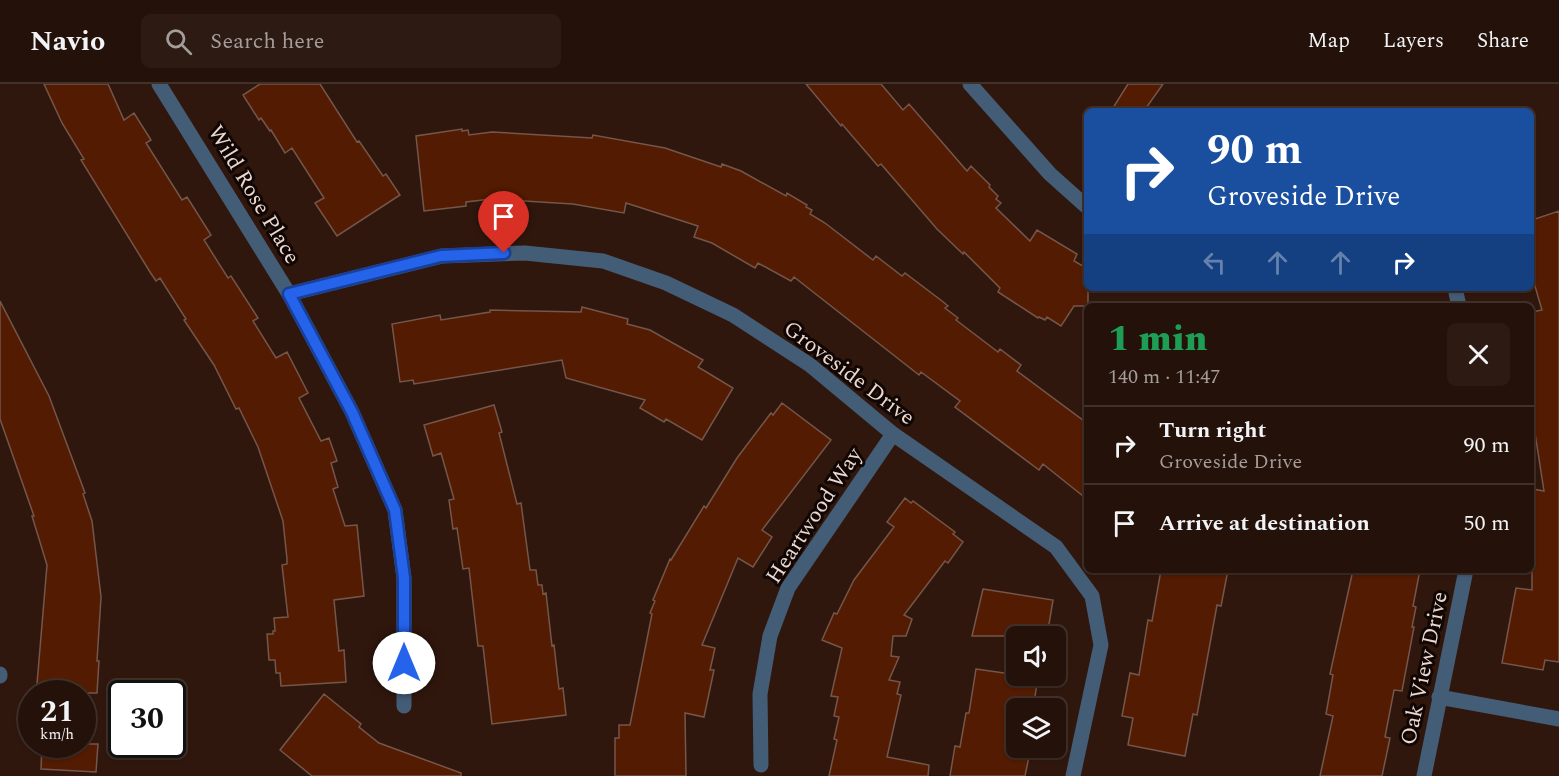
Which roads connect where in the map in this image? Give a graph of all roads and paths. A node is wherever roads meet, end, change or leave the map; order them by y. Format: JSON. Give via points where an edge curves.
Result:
{"nodes":[{"id":1,"x":159,"y":84,"type":"edge"},
{"id":2,"x":970,"y":84,"type":"edge"},
{"id":3,"x":1084,"y":204,"type":"edge"},
{"id":4,"x":289,"y":294,"type":"junction"},
{"id":5,"x":893,"y":434,"type":"junction"},
{"id":6,"x":1465,"y":573,"type":"edge"},
{"id":7,"x":1440,"y":697,"type":"junction"},
{"id":8,"x":404,"y":706,"type":"dead end"},
{"id":9,"x":1559,"y":719,"type":"edge"},
{"id":10,"x":761,"y":765,"type":"dead end"},
{"id":11,"x":1073,"y":776,"type":"edge"},
{"id":12,"x":1424,"y":776,"type":"edge"}],
"edges":[{"from":1,"to":4,"type":"street","name":"Wild Rose Place"},
{"from":2,"to":3,"type":"street","via":[[1050,174]]},
{"from":4,"to":5,"type":"street","name":"Groveside Drive","via":[[441,256],[525,252],[603,261],[666,283],[733,315],[810,365]]},
{"from":4,"to":8,"type":"street","name":"Wild Rose Place","via":[[352,412],[395,510],[404,578]]},
{"from":5,"to":10,"type":"street","name":"Heartwood Way","via":[[788,588],[770,636],[760,693]]},
{"from":5,"to":11,"type":"street","name":"Groveside Drive","via":[[1056,547],[1092,596],[1101,645]]},
{"from":6,"to":7,"type":"street","name":"Oak View Drive"},
{"from":7,"to":9,"type":"street"},
{"from":7,"to":12,"type":"street","name":"Oak View Drive"}]}
